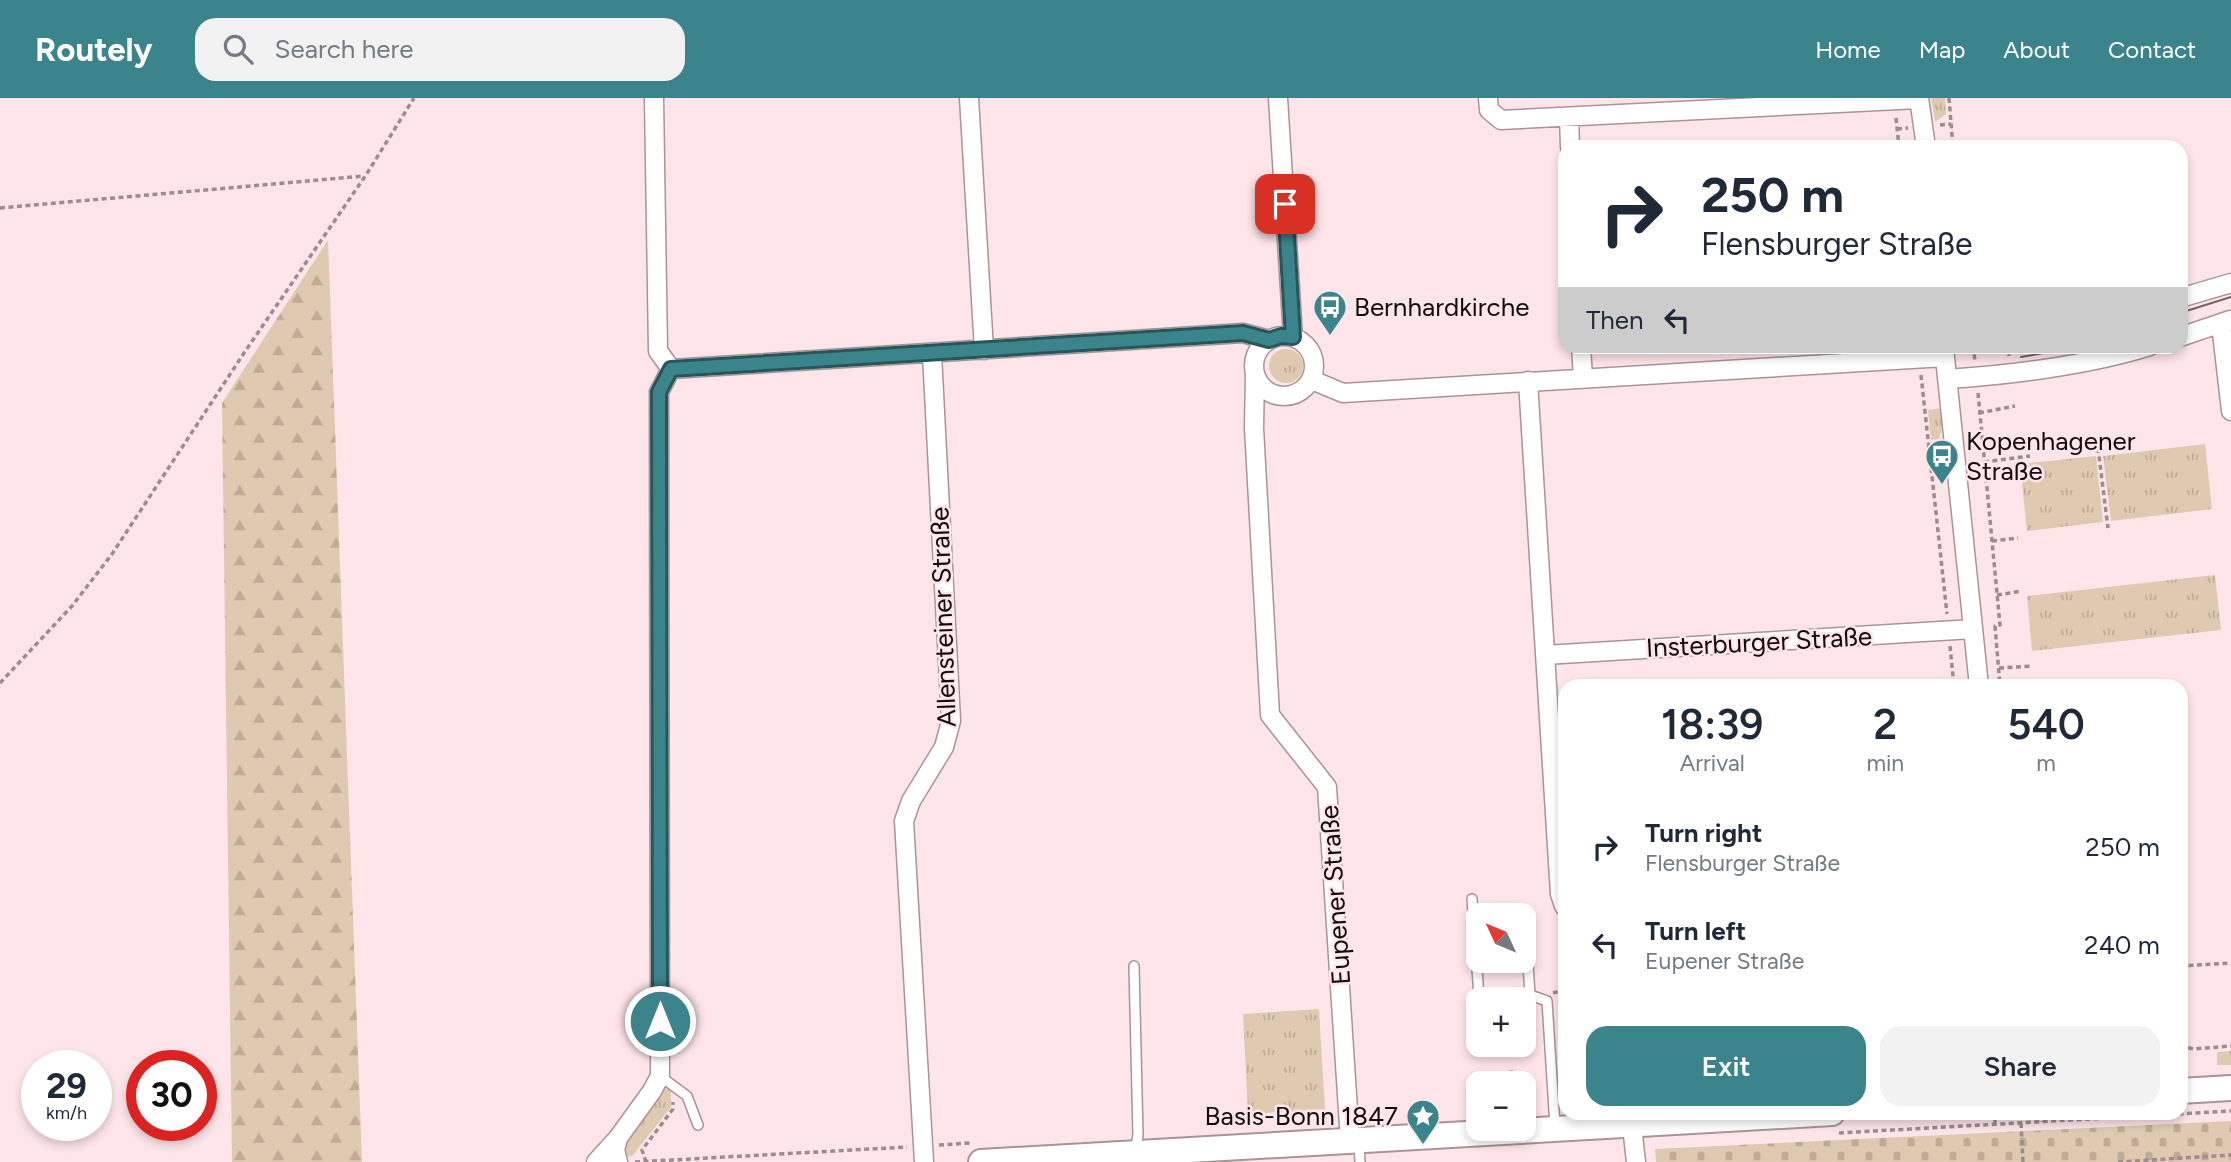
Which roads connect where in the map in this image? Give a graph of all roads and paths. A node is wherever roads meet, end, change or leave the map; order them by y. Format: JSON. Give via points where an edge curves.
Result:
{"nodes":[{"id":1,"x":414,"y":98,"type":"edge"},
{"id":2,"x":654,"y":98,"type":"edge"},
{"id":3,"x":969,"y":98,"type":"edge"},
{"id":4,"x":1278,"y":98,"type":"edge"},
{"id":5,"x":1488,"y":98,"type":"edge"},
{"id":6,"x":1919,"y":98,"type":"edge"},
{"id":7,"x":1949,"y":98,"type":"edge"},
{"id":8,"x":1894,"y":100,"type":"junction"},
{"id":9,"x":1569,"y":117,"type":"junction"},
{"id":10,"x":1951,"y":124,"type":"junction"},
{"id":11,"x":1935,"y":126,"type":"dead end"},
{"id":12,"x":1570,"y":140,"type":"edge"},
{"id":13,"x":1898,"y":140,"type":"edge"},
{"id":14,"x":1925,"y":140,"type":"edge"},
{"id":15,"x":1952,"y":140,"type":"edge"},
{"id":16,"x":366,"y":176,"type":"junction"},
{"id":17,"x":0,"y":208,"type":"edge"},
{"id":18,"x":2231,"y":283,"type":"edge"},
{"id":19,"x":2188,"y":296,"type":"edge"},
{"id":20,"x":2226,"y":322,"type":"edge"},
{"id":21,"x":2188,"y":334,"type":"edge"},
{"id":22,"x":1293,"y":337,"type":"junction"},
{"id":23,"x":1269,"y":340,"type":"junction"},
{"id":24,"x":984,"y":350,"type":"junction"},
{"id":25,"x":932,"y":354,"type":"junction"},
{"id":26,"x":1582,"y":354,"type":"edge"},
{"id":27,"x":1917,"y":354,"type":"edge"},
{"id":28,"x":1945,"y":354,"type":"edge"},
{"id":29,"x":1974,"y":354,"type":"edge"},
{"id":30,"x":2117,"y":354,"type":"edge"},
{"id":31,"x":1976,"y":368,"type":"dead end"},
{"id":32,"x":671,"y":369,"type":"junction"},
{"id":33,"x":1255,"y":374,"type":"junction"},
{"id":34,"x":1583,"y":378,"type":"junction"},
{"id":35,"x":1947,"y":379,"type":"junction"},
{"id":36,"x":1312,"y":380,"type":"junction"},
{"id":37,"x":1528,"y":382,"type":"junction"},
{"id":38,"x":1978,"y":392,"type":"dead end"},
{"id":39,"x":2015,"y":406,"type":"dead end"},
{"id":40,"x":1924,"y":407,"type":"dead end"},
{"id":41,"x":2231,"y":411,"type":"edge"},
{"id":42,"x":1979,"y":413,"type":"junction"},
{"id":43,"x":2098,"y":448,"type":"dead end"},
{"id":44,"x":2030,"y":456,"type":"dead end"},
{"id":45,"x":1984,"y":462,"type":"junction"},
{"id":46,"x":2108,"y":528,"type":"dead end"},
{"id":47,"x":2018,"y":538,"type":"dead end"},
{"id":48,"x":1992,"y":541,"type":"junction"},
{"id":49,"x":2022,"y":591,"type":"dead end"},
{"id":50,"x":1997,"y":595,"type":"junction"},
{"id":51,"x":1973,"y":629,"type":"junction"},
{"id":52,"x":1949,"y":631,"type":"junction"},
{"id":53,"x":1545,"y":655,"type":"junction"},
{"id":54,"x":2032,"y":666,"type":"dead end"},
{"id":55,"x":1999,"y":668,"type":"junction"},
{"id":56,"x":1953,"y":679,"type":"edge"},
{"id":57,"x":1978,"y":679,"type":"edge"},
{"id":58,"x":2000,"y":679,"type":"edge"},
{"id":59,"x":0,"y":684,"type":"edge"},
{"id":60,"x":1558,"y":862,"type":"edge"},
{"id":61,"x":1472,"y":899,"type":"dead end"},
{"id":62,"x":2231,"y":962,"type":"edge"},
{"id":63,"x":2188,"y":965,"type":"edge"},
{"id":64,"x":1133,"y":966,"type":"dead end"},
{"id":65,"x":1478,"y":987,"type":"edge"},
{"id":66,"x":1536,"y":997,"type":"edge"},
{"id":67,"x":2231,"y":1046,"type":"edge"},
{"id":68,"x":2188,"y":1047,"type":"edge"},
{"id":69,"x":660,"y":1076,"type":"junction"},
{"id":70,"x":2231,"y":1088,"type":"edge"},
{"id":71,"x":2188,"y":1091,"type":"edge"},
{"id":72,"x":1693,"y":1120,"type":"edge"},
{"id":73,"x":1995,"y":1120,"type":"edge"},
{"id":74,"x":1995,"y":1124,"type":"dead end"},
{"id":75,"x":2021,"y":1124,"type":"dead end"},
{"id":76,"x":698,"y":1125,"type":"dead end"},
{"id":77,"x":1632,"y":1126,"type":"junction"},
{"id":78,"x":1555,"y":1130,"type":"junction"},
{"id":79,"x":618,"y":1138,"type":"junction"},
{"id":80,"x":1357,"y":1148,"type":"edge"},
{"id":81,"x":1135,"y":1154,"type":"junction"},
{"id":82,"x":2231,"y":1155,"type":"edge"},
{"id":83,"x":596,"y":1162,"type":"edge"},
{"id":84,"x":618,"y":1162,"type":"edge"},
{"id":85,"x":924,"y":1162,"type":"edge"},
{"id":86,"x":981,"y":1162,"type":"edge"},
{"id":87,"x":1636,"y":1162,"type":"edge"},
{"id":88,"x":2023,"y":1162,"type":"edge"},
{"id":89,"x":2118,"y":1162,"type":"edge"}],
"edges":[{"from":1,"to":16,"type":"path"},
{"from":2,"to":32,"type":"street","via":[[658,351]]},
{"from":3,"to":24,"type":"street"},
{"from":4,"to":22,"type":"street"},
{"from":5,"to":9,"type":"street","via":[[1489,110],[1501,120]]},
{"from":6,"to":8,"type":"street"},
{"from":6,"to":14,"type":"street"},
{"from":7,"to":10,"type":"path"},
{"from":8,"to":9,"type":"street"},
{"from":8,"to":13,"type":"path"},
{"from":9,"to":12,"type":"street"},
{"from":10,"to":11,"type":"path"},
{"from":10,"to":15,"type":"path"},
{"from":16,"to":17,"type":"path"},
{"from":16,"to":59,"type":"path","via":[[112,554],[72,606]]},
{"from":18,"to":19,"type":"street"},
{"from":20,"to":21,"type":"street"},
{"from":20,"to":41,"type":"street"},
{"from":22,"to":23,"type":"street"},
{"from":22,"to":36,"type":"street","via":[[1309,349],[1315,364]]},
{"from":23,"to":24,"type":"street","via":[[1243,333]]},
{"from":23,"to":33,"type":"street","via":[[1254,361]]},
{"from":24,"to":25,"type":"street"},
{"from":25,"to":32,"type":"street"},
{"from":25,"to":85,"type":"street","name":"Allensteiner Straße","via":[[951,721],[944,747],[904,821]]},
{"from":26,"to":34,"type":"street"},
{"from":27,"to":34,"type":"street"},
{"from":28,"to":35,"type":"street"},
{"from":29,"to":31,"type":"path"},
{"from":30,"to":35,"type":"street"},
{"from":32,"to":69,"type":"street","via":[[659,392]]},
{"from":33,"to":36,"type":"street","via":[[1262,387],[1289,397]]},
{"from":33,"to":80,"type":"street","name":"Eupener Straße","via":[[1270,715],[1327,787]]},
{"from":34,"to":37,"type":"street"},
{"from":35,"to":51,"type":"street"},
{"from":36,"to":37,"type":"street","via":[[1343,393]]},
{"from":37,"to":53,"type":"street"},
{"from":38,"to":42,"type":"path"},
{"from":39,"to":42,"type":"path"},
{"from":40,"to":52,"type":"path"},
{"from":42,"to":45,"type":"path"},
{"from":43,"to":46,"type":"path"},
{"from":44,"to":45,"type":"path"},
{"from":45,"to":48,"type":"path"},
{"from":47,"to":48,"type":"path"},
{"from":48,"to":50,"type":"path"},
{"from":49,"to":50,"type":"path"},
{"from":50,"to":55,"type":"path","via":[[2000,625],[1994,626]]},
{"from":51,"to":52,"type":"street","name":"Insterburger Straße"},
{"from":51,"to":57,"type":"street"},
{"from":52,"to":53,"type":"street","name":"Insterburger Straße"},
{"from":52,"to":56,"type":"path"},
{"from":53,"to":60,"type":"street"},
{"from":54,"to":55,"type":"path"},
{"from":55,"to":58,"type":"path"},
{"from":61,"to":65,"type":"lane"},
{"from":62,"to":63,"type":"path"},
{"from":64,"to":81,"type":"lane"},
{"from":66,"to":78,"type":"lane","via":[[1547,1001]]},
{"from":67,"to":68,"type":"path"},
{"from":69,"to":76,"type":"lane","via":[[687,1096]]},
{"from":69,"to":79,"type":"street"},
{"from":70,"to":71,"type":"main road"},
{"from":72,"to":77,"type":"main road"},
{"from":73,"to":74,"type":"path"},
{"from":75,"to":88,"type":"path"},
{"from":77,"to":78,"type":"main road"},
{"from":77,"to":87,"type":"street"},
{"from":78,"to":80,"type":"main road"},
{"from":79,"to":83,"type":"street"},
{"from":79,"to":84,"type":"street"},
{"from":80,"to":81,"type":"main road"},
{"from":81,"to":86,"type":"main road"},
{"from":82,"to":89,"type":"path"}]}
